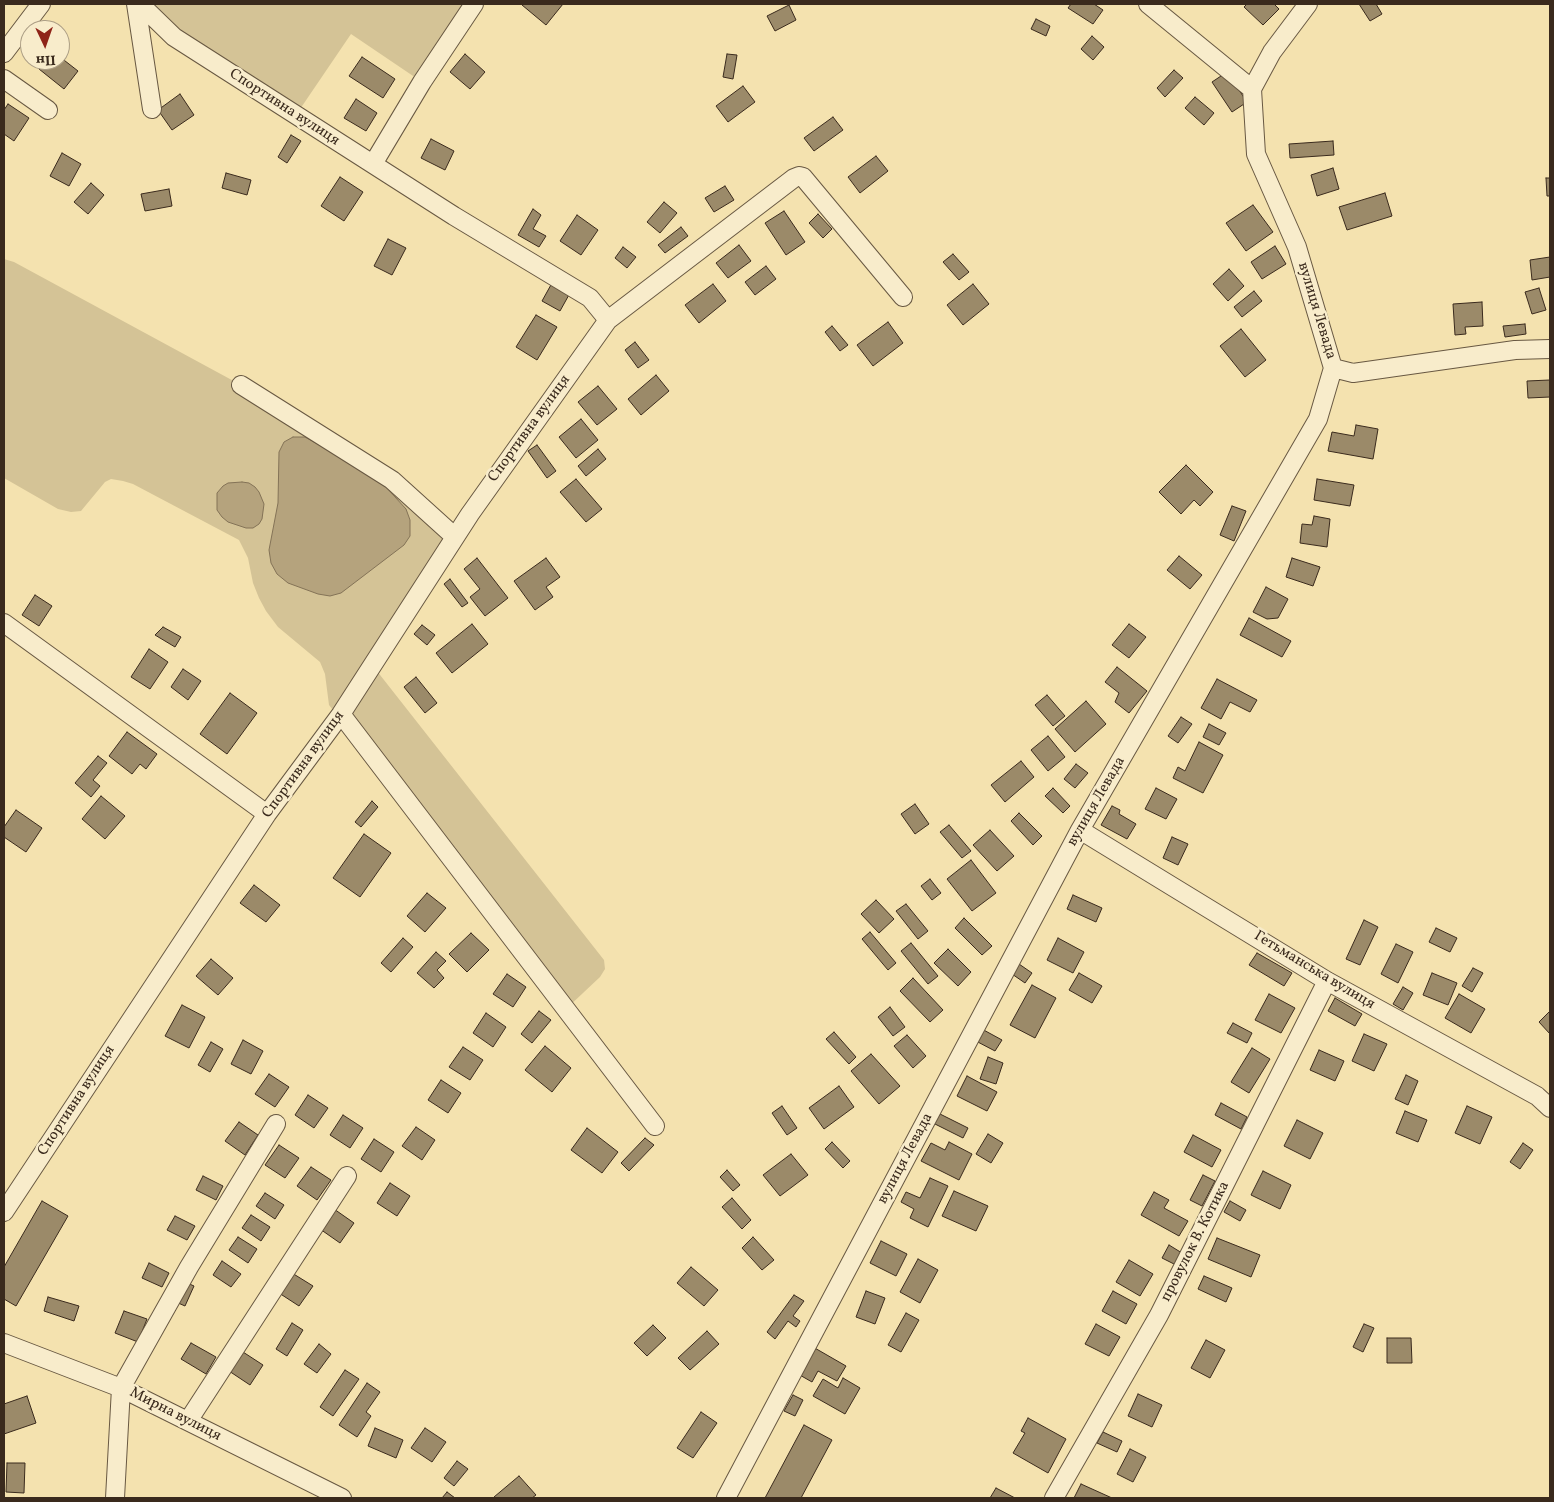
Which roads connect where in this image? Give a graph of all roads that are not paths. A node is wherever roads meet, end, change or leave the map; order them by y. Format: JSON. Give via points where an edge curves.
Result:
{"nodes":[{"id":1,"x":42,"y":4,"type":"edge"},
{"id":2,"x":138,"y":4,"type":"edge"},
{"id":3,"x":474,"y":4,"type":"edge"},
{"id":4,"x":1148,"y":4,"type":"edge"},
{"id":5,"x":1308,"y":4,"type":"edge"},
{"id":6,"x":4,"y":53,"type":"edge"},
{"id":7,"x":4,"y":79,"type":"edge"},
{"id":8,"x":1252,"y":89,"type":"junction"},
{"id":9,"x":152,"y":109,"type":"dead end"},
{"id":10,"x":48,"y":110,"type":"dead end"},
{"id":11,"x":373,"y":164,"type":"junction"},
{"id":12,"x":903,"y":297,"type":"dead end"},
{"id":13,"x":608,"y":320,"type":"junction"},
{"id":14,"x":1550,"y":349,"type":"edge"},
{"id":15,"x":1333,"y":368,"type":"junction"},
{"id":16,"x":241,"y":385,"type":"dead end"},
{"id":17,"x":455,"y":537,"type":"junction"},
{"id":18,"x":4,"y":623,"type":"edge"},
{"id":19,"x":341,"y":714,"type":"junction"},
{"id":20,"x":267,"y":814,"type":"junction"},
{"id":21,"x":1080,"y":830,"type":"junction"},
{"id":22,"x":1327,"y":981,"type":"junction"},
{"id":23,"x":1550,"y":1108,"type":"edge"},
{"id":24,"x":276,"y":1124,"type":"dead end"},
{"id":25,"x":655,"y":1126,"type":"dead end"},
{"id":26,"x":347,"y":1176,"type":"dead end"},
{"id":27,"x":4,"y":1212,"type":"edge"},
{"id":28,"x":4,"y":1343,"type":"edge"},
{"id":29,"x":121,"y":1388,"type":"junction"},
{"id":30,"x":188,"y":1421,"type":"junction"},
{"id":31,"x":115,"y":1498,"type":"edge"},
{"id":32,"x":342,"y":1498,"type":"edge"},
{"id":33,"x":726,"y":1498,"type":"edge"},
{"id":34,"x":1054,"y":1498,"type":"edge"}],
"edges":[{"from":1,"to":6,"type":"street"},
{"from":2,"to":9,"type":"street"},
{"from":2,"to":11,"type":"street","name":"Спортивна вулиця","via":[[174,37]]},
{"from":3,"to":11,"type":"street"},
{"from":4,"to":8,"type":"street"},
{"from":5,"to":8,"type":"street","via":[[1272,52]]},
{"from":7,"to":10,"type":"street"},
{"from":8,"to":15,"type":"street","name":"вулиця Левада","via":[[1256,154],[1297,247]]},
{"from":11,"to":13,"type":"street","name":"Спортивна вулиця","via":[[590,298]]},
{"from":12,"to":13,"type":"street","name":"Спортивна вулиця","via":[[799,176]]},
{"from":13,"to":17,"type":"street","name":"Спортивна вулиця"},
{"from":14,"to":15,"type":"street","via":[[1515,350],[1353,373]]},
{"from":15,"to":21,"type":"street","name":"вулиця Левада","via":[[1318,419]]},
{"from":16,"to":17,"type":"street","via":[[392,480]]},
{"from":17,"to":19,"type":"street","name":"Спортивна вулиця"},
{"from":18,"to":20,"type":"street"},
{"from":19,"to":20,"type":"street","name":"Спортивна вулиця"},
{"from":19,"to":25,"type":"street"},
{"from":20,"to":27,"type":"street","name":"Спортивна вулиця"},
{"from":21,"to":22,"type":"street","name":"Гетьманська вулиця"},
{"from":21,"to":33,"type":"street","name":"вулиця Левада"},
{"from":22,"to":23,"type":"street","name":"Гетьманська вулиця","via":[[1537,1096]]},
{"from":22,"to":34,"type":"street","name":"провулок В. Котика","via":[[1159,1315]]},
{"from":24,"to":29,"type":"street","via":[[188,1268]]},
{"from":26,"to":30,"type":"street"},
{"from":28,"to":29,"type":"street","name":"Мирна вулиця"},
{"from":29,"to":30,"type":"street","name":"Мирна вулиця"},
{"from":29,"to":31,"type":"street"},
{"from":30,"to":32,"type":"street","name":"Мирна вулиця"}]}
